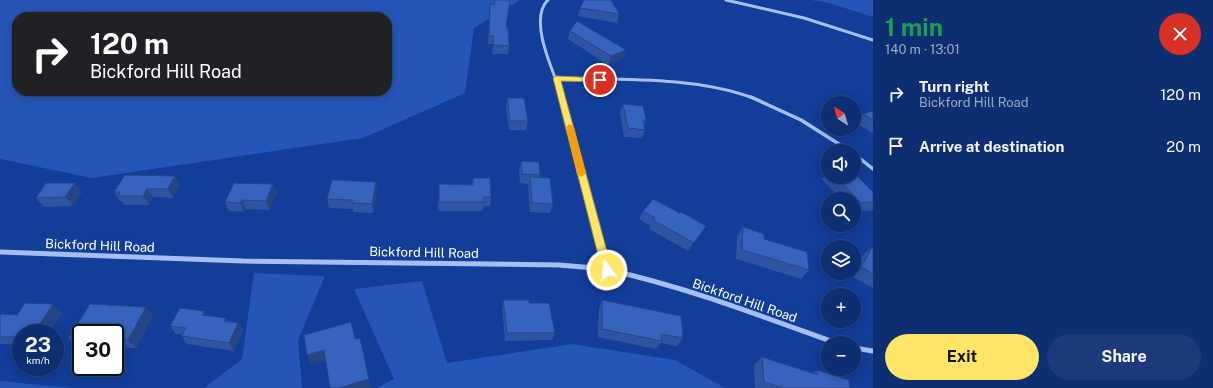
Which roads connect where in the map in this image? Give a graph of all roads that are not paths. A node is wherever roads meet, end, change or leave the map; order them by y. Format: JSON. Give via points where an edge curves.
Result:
{"nodes":[{"id":1,"x":548,"y":0,"type":"edge"},
{"id":2,"x":726,"y":0,"type":"edge"},
{"id":3,"x":873,"y":40,"type":"edge"},
{"id":4,"x":556,"y":78,"type":"junction"},
{"id":5,"x":840,"y":144,"type":"edge"},
{"id":6,"x":861,"y":160,"type":"edge"},
{"id":7,"x":873,"y":169,"type":"edge"},
{"id":8,"x":0,"y":252,"type":"edge"},
{"id":9,"x":607,"y":270,"type":"junction"},
{"id":10,"x":821,"y":338,"type":"edge"},
{"id":11,"x":861,"y":349,"type":"edge"},
{"id":12,"x":873,"y":351,"type":"edge"}],
"edges":[{"from":1,"to":4,"type":"street","via":[[541,8],[540,21],[543,40]]},
{"from":2,"to":3,"type":"street","via":[[804,18]]},
{"from":4,"to":5,"type":"street","via":[[671,82],[720,88],[787,112]]},
{"from":4,"to":9,"type":"street"},
{"from":6,"to":7,"type":"street"},
{"from":8,"to":9,"type":"street","name":"Bickford Hill Road","via":[[243,261],[560,266]]},
{"from":9,"to":10,"type":"street","name":"Bickford Hill Road","via":[[733,306]]},
{"from":11,"to":12,"type":"street"}]}
